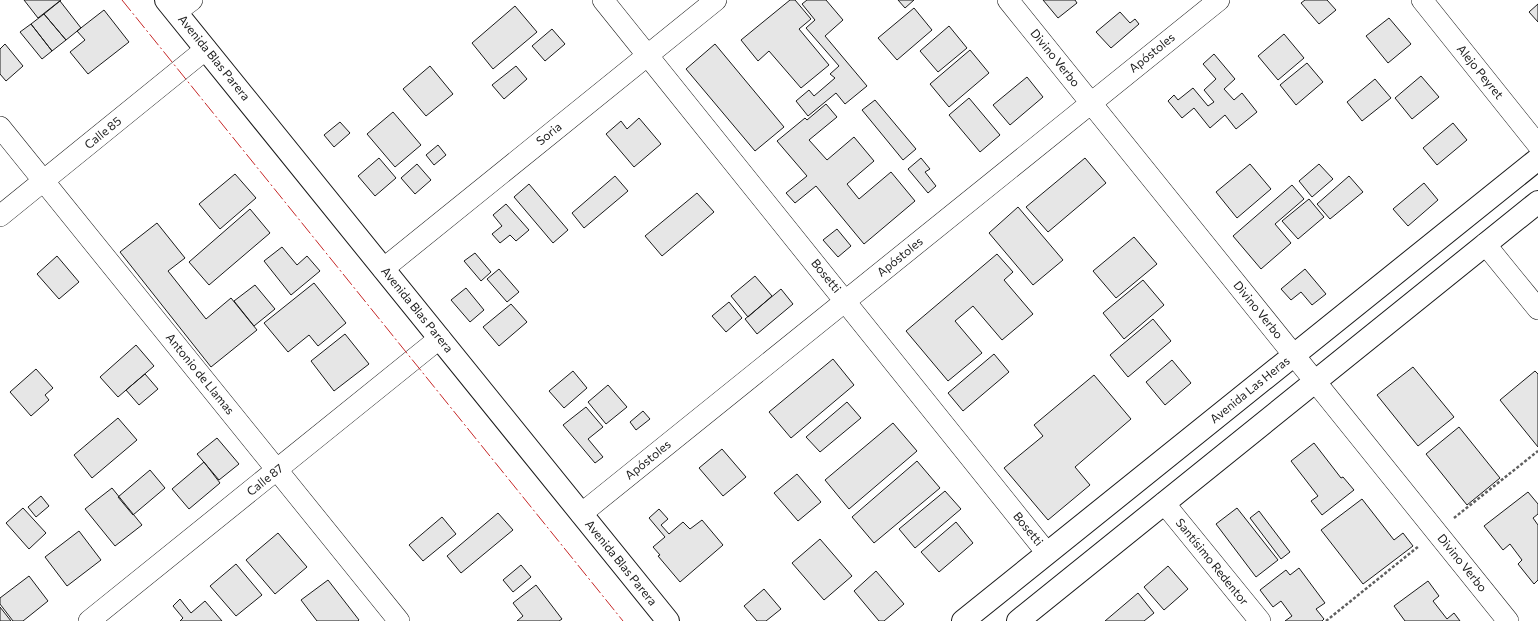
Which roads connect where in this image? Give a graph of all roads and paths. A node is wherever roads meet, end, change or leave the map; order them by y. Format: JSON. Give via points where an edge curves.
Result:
{"nodes":[{"id":1,"x":603,"y":0,"type":"edge"},
{"id":2,"x":716,"y":0,"type":"edge"},
{"id":3,"x":1008,"y":0,"type":"edge"},
{"id":4,"x":1219,"y":0,"type":"edge"},
{"id":5,"x":1422,"y":0,"type":"edge"},
{"id":6,"x":178,"y":4,"type":"edge"},
{"id":7,"x":206,"y":49,"type":"junction"},
{"id":8,"x":648,"y":55,"type":"junction"},
{"id":9,"x":1091,"y":103,"type":"junction"},
{"id":10,"x":0,"y":127,"type":"edge"},
{"id":11,"x":1538,"y":145,"type":"edge"},
{"id":12,"x":1538,"y":159,"type":"edge"},
{"id":13,"x":44,"y":181,"type":"junction"},
{"id":14,"x":1538,"y":202,"type":"edge"},
{"id":15,"x":0,"y":216,"type":"edge"},
{"id":16,"x":1485,"y":244,"type":"junction"},
{"id":17,"x":383,"y":268,"type":"junction"},
{"id":18,"x":845,"y":301,"type":"junction"},
{"id":19,"x":1538,"y":309,"type":"edge"},
{"id":20,"x":440,"y":338,"type":"junction"},
{"id":21,"x":1294,"y":354,"type":"junction"},
{"id":22,"x":1315,"y":381,"type":"junction"},
{"id":23,"x":277,"y":470,"type":"junction"},
{"id":24,"x":1164,"y":503,"type":"junction"},
{"id":25,"x":581,"y":514,"type":"junction"},
{"id":26,"x":1047,"y":553,"type":"junction"},
{"id":27,"x":89,"y":621,"type":"edge"},
{"id":28,"x":399,"y":621,"type":"edge"},
{"id":29,"x":668,"y":621,"type":"edge"},
{"id":30,"x":963,"y":621,"type":"edge"},
{"id":31,"x":1018,"y":621,"type":"edge"},
{"id":32,"x":1260,"y":621,"type":"edge"},
{"id":33,"x":1508,"y":621,"type":"edge"}],
"edges":[{"from":1,"to":8,"type":"street","name":"Bosetti"},
{"from":2,"to":8,"type":"street","name":"Soria"},
{"from":3,"to":9,"type":"street","name":"Divino Verbo"},
{"from":4,"to":9,"type":"street","name":"Apóstoles"},
{"from":5,"to":11,"type":"street","name":"Alejo Peyret"},
{"from":6,"to":7,"type":"main road","name":"Avenida Blas Parera"},
{"from":7,"to":13,"type":"street","name":"Calle 85"},
{"from":7,"to":17,"type":"main road","name":"Avenida Blas Parera"},
{"from":8,"to":17,"type":"street","name":"Soria"},
{"from":8,"to":18,"type":"street","name":"Bosetti"},
{"from":9,"to":18,"type":"street","name":"Apóstoles"},
{"from":9,"to":21,"type":"street","name":"Divino Verbo"},
{"from":10,"to":13,"type":"street","name":"Antonio de Llamas"},
{"from":12,"to":21,"type":"main road","name":"Avenida Las Heras"},
{"from":13,"to":15,"type":"street","name":"Calle 85"},
{"from":13,"to":23,"type":"street","name":"Antonio de Llamas"},
{"from":14,"to":16,"type":"main road"},
{"from":16,"to":19,"type":"street"},
{"from":16,"to":22,"type":"main road"},
{"from":17,"to":20,"type":"main road","name":"Avenida Blas Parera"},
{"from":18,"to":25,"type":"street","name":"Apóstoles"},
{"from":18,"to":26,"type":"street","name":"Bosetti"},
{"from":20,"to":23,"type":"street","name":"Calle 87"},
{"from":20,"to":25,"type":"main road","name":"Avenida Blas Parera"},
{"from":21,"to":22,"type":"street","name":"Divino Verbo"},
{"from":21,"to":26,"type":"main road","name":"Avenida Las Heras"},
{"from":22,"to":24,"type":"main road"},
{"from":22,"to":33,"type":"street","name":"Divino Verbo"},
{"from":23,"to":27,"type":"street","name":"Calle 87"},
{"from":23,"to":28,"type":"street","name":"Antonio de Llamas"},
{"from":24,"to":31,"type":"main road"},
{"from":24,"to":32,"type":"street","name":"Santísimo Redentor"},
{"from":25,"to":29,"type":"main road","name":"Avenida Blas Parera"},
{"from":26,"to":30,"type":"main road","name":"Avenida Las Heras"}]}
